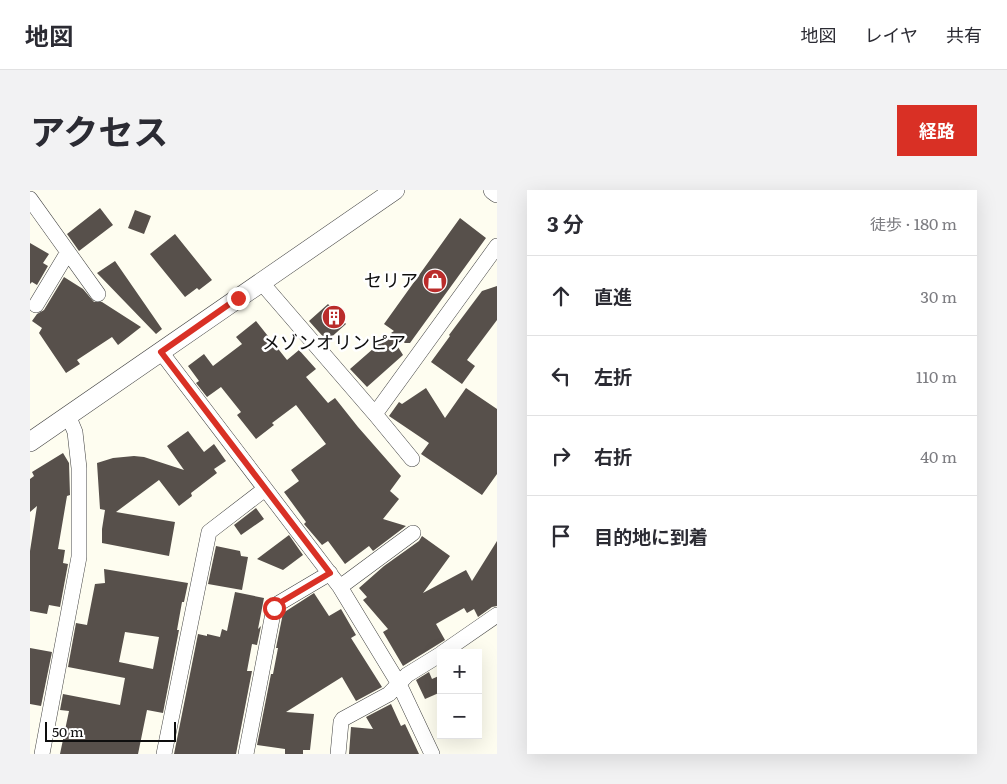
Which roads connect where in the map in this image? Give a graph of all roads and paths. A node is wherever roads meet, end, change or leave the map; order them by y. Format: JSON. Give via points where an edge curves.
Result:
{"nodes":[{"id":1,"x":395,"y":190,"type":"edge"},
{"id":2,"x":493,"y":190,"type":"edge"},
{"id":3,"x":497,"y":193,"type":"edge"},
{"id":4,"x":30,"y":200,"type":"edge"},
{"id":5,"x":497,"y":246,"type":"edge"},
{"id":6,"x":68,"y":252,"type":"junction"},
{"id":7,"x":261,"y":282,"type":"junction"},
{"id":8,"x":98,"y":294,"type":"dead end"},
{"id":9,"x":36,"y":305,"type":"dead end"},
{"id":10,"x":161,"y":352,"type":"junction"},
{"id":11,"x":376,"y":414,"type":"junction"},
{"id":12,"x":68,"y":416,"type":"junction"},
{"id":13,"x":30,"y":442,"type":"edge"},
{"id":14,"x":412,"y":459,"type":"dead end"},
{"id":15,"x":265,"y":489,"type":"junction"},
{"id":16,"x":412,"y":533,"type":"dead end"},
{"id":17,"x":330,"y":573,"type":"junction"},
{"id":18,"x":340,"y":587,"type":"junction"},
{"id":19,"x":497,"y":615,"type":"edge"},
{"id":20,"x":447,"y":649,"type":"edge"},
{"id":21,"x":437,"y":656,"type":"edge"},
{"id":22,"x":399,"y":684,"type":"junction"},
{"id":23,"x":42,"y":754,"type":"edge"},
{"id":24,"x":164,"y":754,"type":"edge"},
{"id":25,"x":246,"y":754,"type":"edge"},
{"id":26,"x":338,"y":754,"type":"edge"},
{"id":27,"x":432,"y":754,"type":"edge"}],
"edges":[{"from":1,"to":7,"type":"street"},
{"from":2,"to":3,"type":"street"},
{"from":4,"to":6,"type":"street"},
{"from":5,"to":11,"type":"street"},
{"from":6,"to":8,"type":"street"},
{"from":6,"to":9,"type":"street"},
{"from":7,"to":10,"type":"street"},
{"from":7,"to":11,"type":"street"},
{"from":10,"to":12,"type":"street"},
{"from":10,"to":15,"type":"street"},
{"from":11,"to":14,"type":"street"},
{"from":12,"to":13,"type":"street"},
{"from":12,"to":23,"type":"street","via":[[75,432],[80,468],[79,557]]},
{"from":15,"to":17,"type":"street"},
{"from":15,"to":24,"type":"street","via":[[209,532]]},
{"from":16,"to":18,"type":"street"},
{"from":17,"to":18,"type":"street"},
{"from":17,"to":25,"type":"street","via":[[274,608]]},
{"from":18,"to":22,"type":"street"},
{"from":19,"to":20,"type":"street"},
{"from":21,"to":22,"type":"street"},
{"from":22,"to":26,"type":"street","via":[[390,694],[343,719]]},
{"from":22,"to":27,"type":"street"}]}
